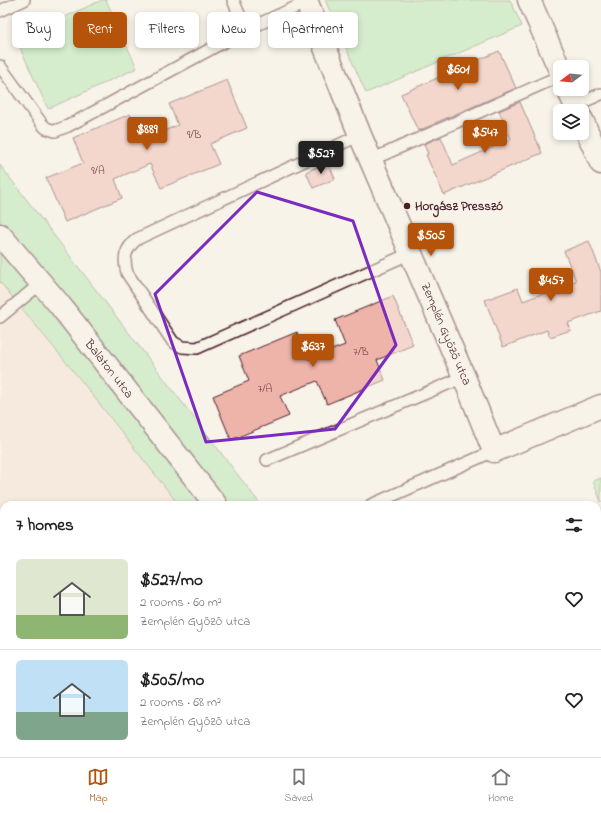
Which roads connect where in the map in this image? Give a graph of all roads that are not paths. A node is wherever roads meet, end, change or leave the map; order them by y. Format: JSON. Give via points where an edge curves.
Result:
{"nodes":[{"id":1,"x":24,"y":0,"type":"edge"},
{"id":2,"x":233,"y":0,"type":"edge"},
{"id":3,"x":529,"y":0,"type":"edge"},
{"id":4,"x":306,"y":1,"type":"edge"},
{"id":5,"x":0,"y":11,"type":"edge"},
{"id":6,"x":238,"y":12,"type":"edge"},
{"id":7,"x":260,"y":23,"type":"edge"},
{"id":8,"x":213,"y":48,"type":"edge"},
{"id":9,"x":556,"y":60,"type":"edge"},
{"id":10,"x":0,"y":66,"type":"edge"},
{"id":11,"x":553,"y":79,"type":"edge"},
{"id":12,"x":601,"y":94,"type":"edge"},
{"id":13,"x":580,"y":104,"type":"edge"},
{"id":14,"x":360,"y":135,"type":"junction"},
{"id":15,"x":589,"y":136,"type":"edge"},
{"id":16,"x":371,"y":160,"type":"junction"},
{"id":17,"x":601,"y":163,"type":"edge"},
{"id":18,"x":0,"y":235,"type":"edge"},
{"id":19,"x":411,"y":253,"type":"junction"},
{"id":20,"x":40,"y":284,"type":"junction"},
{"id":21,"x":0,"y":317,"type":"edge"},
{"id":22,"x":464,"y":377,"type":"junction"},
{"id":23,"x":601,"y":406,"type":"edge"},
{"id":24,"x":494,"y":451,"type":"junction"},
{"id":25,"x":267,"y":460,"type":"dead end"},
{"id":26,"x":213,"y":501,"type":"edge"},
{"id":27,"x":380,"y":501,"type":"edge"}],
"edges":[{"from":1,"to":5,"type":"lane"},
{"from":2,"to":6,"type":"lane"},
{"from":3,"to":9,"type":"street"},
{"from":4,"to":7,"type":"lane"},
{"from":4,"to":14,"type":"street","name":"Zemplén Győző utca"},
{"from":8,"to":10,"type":"lane","via":[[55,131],[42,124]]},
{"from":11,"to":16,"type":"lane"},
{"from":12,"to":13,"type":"lane"},
{"from":14,"to":16,"type":"street","name":"Zemplén Győző utca"},
{"from":14,"to":19,"type":"lane","via":[[137,239],[129,246],[126,256],[128,273],[173,342],[182,347],[196,348]]},
{"from":15,"to":17,"type":"street"},
{"from":16,"to":19,"type":"street","name":"Zemplén Győző utca"},
{"from":18,"to":20,"type":"street","name":"Balaton utca"},
{"from":19,"to":22,"type":"street","name":"Zemplén Győző utca"},
{"from":20,"to":21,"type":"lane"},
{"from":20,"to":26,"type":"street","name":"Balaton utca"},
{"from":22,"to":24,"type":"street","name":"Zemplén Győző utca"},
{"from":22,"to":25,"type":"lane"},
{"from":23,"to":24,"type":"street"},
{"from":24,"to":27,"type":"lane"}]}
